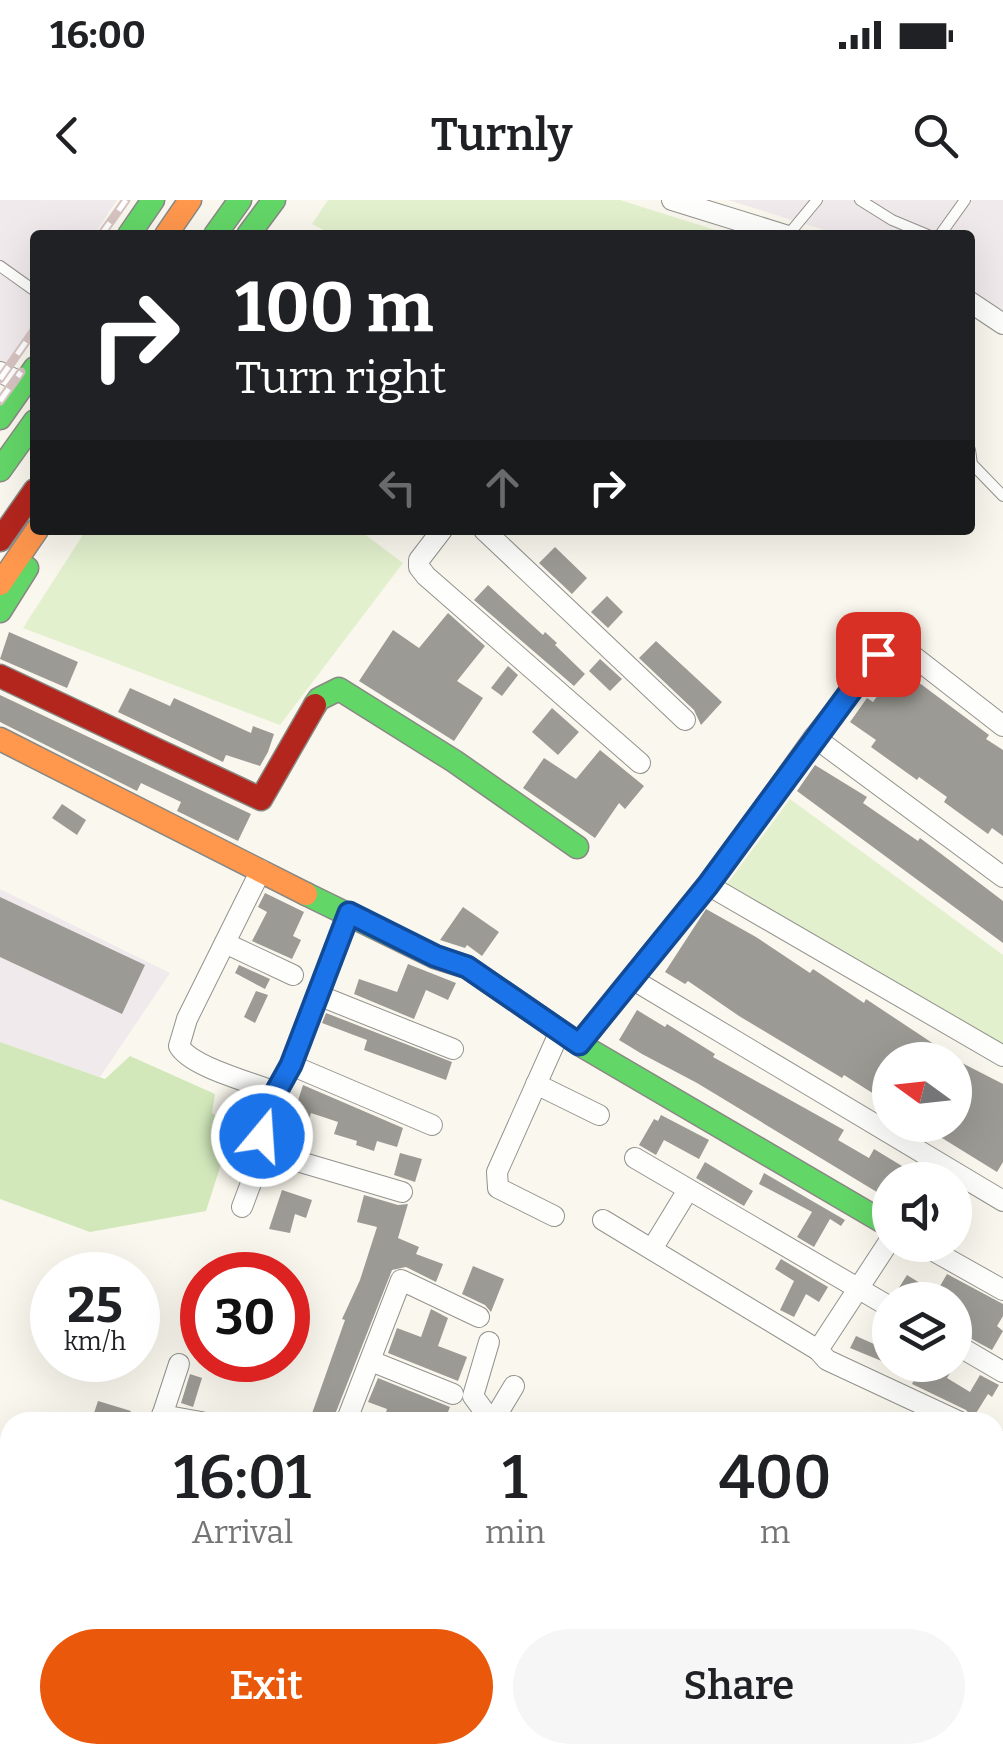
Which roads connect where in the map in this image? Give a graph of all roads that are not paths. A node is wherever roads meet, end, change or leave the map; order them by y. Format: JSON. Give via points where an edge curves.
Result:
{"nodes":[{"id":1,"x":153,"y":200,"type":"edge"},
{"id":2,"x":190,"y":200,"type":"edge"},
{"id":3,"x":240,"y":200,"type":"edge"},
{"id":4,"x":274,"y":200,"type":"edge"},
{"id":5,"x":672,"y":200,"type":"edge"},
{"id":6,"x":817,"y":200,"type":"edge"},
{"id":7,"x":860,"y":200,"type":"edge"},
{"id":8,"x":965,"y":200,"type":"edge"},
{"id":9,"x":132,"y":230,"type":"edge"},
{"id":10,"x":169,"y":230,"type":"edge"},
{"id":11,"x":219,"y":230,"type":"edge"},
{"id":12,"x":252,"y":230,"type":"edge"},
{"id":13,"x":770,"y":230,"type":"edge"},
{"id":14,"x":790,"y":230,"type":"edge"},
{"id":15,"x":916,"y":230,"type":"edge"},
{"id":16,"x":944,"y":230,"type":"edge"},
{"id":17,"x":0,"y":266,"type":"edge"},
{"id":18,"x":30,"y":287,"type":"edge"},
{"id":19,"x":975,"y":305,"type":"edge"},
{"id":20,"x":1003,"y":324,"type":"edge"},
{"id":21,"x":0,"y":372,"type":"edge"},
{"id":22,"x":30,"y":376,"type":"edge"},
{"id":23,"x":0,"y":418,"type":"edge"},
{"id":24,"x":30,"y":428,"type":"edge"},
{"id":25,"x":975,"y":467,"type":"edge"},
{"id":26,"x":0,"y":470,"type":"edge"},
{"id":27,"x":1003,"y":496,"type":"edge"},
{"id":28,"x":30,"y":497,"type":"edge"},
{"id":29,"x":34,"y":535,"type":"edge"},
{"id":30,"x":51,"y":535,"type":"edge"},
{"id":31,"x":438,"y":535,"type":"edge"},
{"id":32,"x":489,"y":535,"type":"edge"},
{"id":33,"x":0,"y":540,"type":"edge"},
{"id":34,"x":0,"y":584,"type":"edge"},
{"id":35,"x":0,"y":611,"type":"edge"},
{"id":36,"x":0,"y":676,"type":"edge"},
{"id":37,"x":684,"y":720,"type":"dead end"},
{"id":38,"x":1003,"y":726,"type":"edge"},
{"id":39,"x":814,"y":737,"type":"junction"},
{"id":40,"x":0,"y":739,"type":"edge"},
{"id":41,"x":640,"y":763,"type":"dead end"},
{"id":42,"x":577,"y":847,"type":"dead end"},
{"id":43,"x":261,"y":870,"type":"junction"},
{"id":44,"x":1003,"y":877,"type":"edge"},
{"id":45,"x":708,"y":885,"type":"junction"},
{"id":46,"x":349,"y":913,"type":"junction"},
{"id":47,"x":225,"y":943,"type":"junction"},
{"id":48,"x":294,"y":975,"type":"dead end"},
{"id":49,"x":632,"y":979,"type":"junction"},
{"id":50,"x":318,"y":996,"type":"junction"},
{"id":51,"x":570,"y":1037,"type":"junction"},
{"id":52,"x":453,"y":1049,"type":"dead end"},
{"id":53,"x":1003,"y":1056,"type":"edge"},
{"id":54,"x":291,"y":1065,"type":"junction"},
{"id":55,"x":536,"y":1084,"type":"junction"},
{"id":56,"x":276,"y":1092,"type":"junction"},
{"id":57,"x":599,"y":1115,"type":"dead end"},
{"id":58,"x":432,"y":1125,"type":"dead end"},
{"id":59,"x":262,"y":1151,"type":"junction"},
{"id":60,"x":635,"y":1158,"type":"dead end"},
{"id":61,"x":688,"y":1190,"type":"junction"},
{"id":62,"x":402,"y":1192,"type":"dead end"},
{"id":63,"x":1003,"y":1201,"type":"edge"},
{"id":64,"x":242,"y":1207,"type":"dead end"},
{"id":65,"x":872,"y":1215,"type":"edge"},
{"id":66,"x":554,"y":1216,"type":"dead end"},
{"id":67,"x":602,"y":1220,"type":"dead end"},
{"id":68,"x":652,"y":1249,"type":"junction"},
{"id":69,"x":875,"y":1262,"type":"edge"},
{"id":70,"x":953,"y":1262,"type":"edge"},
{"id":71,"x":858,"y":1288,"type":"junction"},
{"id":72,"x":1003,"y":1290,"type":"edge"},
{"id":73,"x":872,"y":1296,"type":"edge"},
{"id":74,"x":479,"y":1317,"type":"dead end"},
{"id":75,"x":489,"y":1342,"type":"dead end"},
{"id":76,"x":818,"y":1350,"type":"junction"},
{"id":77,"x":972,"y":1354,"type":"edge"},
{"id":78,"x":370,"y":1360,"type":"junction"},
{"id":79,"x":179,"y":1364,"type":"dead end"},
{"id":80,"x":1003,"y":1372,"type":"edge"},
{"id":81,"x":514,"y":1386,"type":"dead end"},
{"id":82,"x":453,"y":1394,"type":"dead end"},
{"id":83,"x":163,"y":1412,"type":"edge"},
{"id":84,"x":350,"y":1412,"type":"edge"},
{"id":85,"x":485,"y":1412,"type":"edge"},
{"id":86,"x":499,"y":1412,"type":"edge"},
{"id":87,"x":939,"y":1412,"type":"edge"}],
"edges":[{"from":1,"to":9,"type":"main road"},
{"from":2,"to":10,"type":"main road"},
{"from":3,"to":11,"type":"main road"},
{"from":4,"to":12,"type":"main road"},
{"from":5,"to":13,"type":"street"},
{"from":6,"to":14,"type":"lane"},
{"from":7,"to":15,"type":"lane"},
{"from":8,"to":16,"type":"lane"},
{"from":17,"to":18,"type":"lane"},
{"from":19,"to":20,"type":"street"},
{"from":21,"to":22,"type":"street"},
{"from":22,"to":23,"type":"main road"},
{"from":24,"to":26,"type":"main road"},
{"from":25,"to":27,"type":"lane"},
{"from":28,"to":33,"type":"main road"},
{"from":29,"to":34,"type":"main road"},
{"from":30,"to":35,"type":"main road"},
{"from":31,"to":41,"type":"street","via":[[420,560],[426,576]]},
{"from":32,"to":37,"type":"street"},
{"from":36,"to":42,"type":"main road","via":[[261,798],[319,698],[339,688]]},
{"from":38,"to":39,"type":"street","via":[[904,650],[888,645]]},
{"from":39,"to":44,"type":"street"},
{"from":39,"to":45,"type":"street"},
{"from":40,"to":43,"type":"main road"},
{"from":43,"to":46,"type":"main road"},
{"from":43,"to":47,"type":"street"},
{"from":45,"to":49,"type":"street"},
{"from":45,"to":53,"type":"street"},
{"from":46,"to":50,"type":"street"},
{"from":46,"to":51,"type":"main road","via":[[467,967]]},
{"from":47,"to":48,"type":"street"},
{"from":47,"to":56,"type":"street","via":[[178,1046],[198,1062]]},
{"from":49,"to":51,"type":"street"},
{"from":49,"to":63,"type":"street"},
{"from":50,"to":52,"type":"street"},
{"from":50,"to":54,"type":"street"},
{"from":51,"to":55,"type":"street"},
{"from":51,"to":65,"type":"main road"},
{"from":54,"to":56,"type":"street"},
{"from":54,"to":58,"type":"street"},
{"from":55,"to":57,"type":"street"},
{"from":55,"to":66,"type":"street","via":[[496,1182]]},
{"from":56,"to":59,"type":"street"},
{"from":59,"to":62,"type":"street"},
{"from":59,"to":64,"type":"street"},
{"from":60,"to":61,"type":"street"},
{"from":61,"to":68,"type":"street"},
{"from":61,"to":71,"type":"street"},
{"from":67,"to":68,"type":"street"},
{"from":68,"to":76,"type":"street"},
{"from":69,"to":71,"type":"street"},
{"from":70,"to":72,"type":"street"},
{"from":71,"to":73,"type":"street"},
{"from":71,"to":76,"type":"street"},
{"from":74,"to":78,"type":"street","via":[[402,1280]]},
{"from":75,"to":85,"type":"street","via":[[473,1396]]},
{"from":76,"to":87,"type":"street"},
{"from":77,"to":80,"type":"street"},
{"from":78,"to":82,"type":"street"},
{"from":78,"to":84,"type":"street"},
{"from":79,"to":83,"type":"street"},
{"from":81,"to":86,"type":"street"}]}
